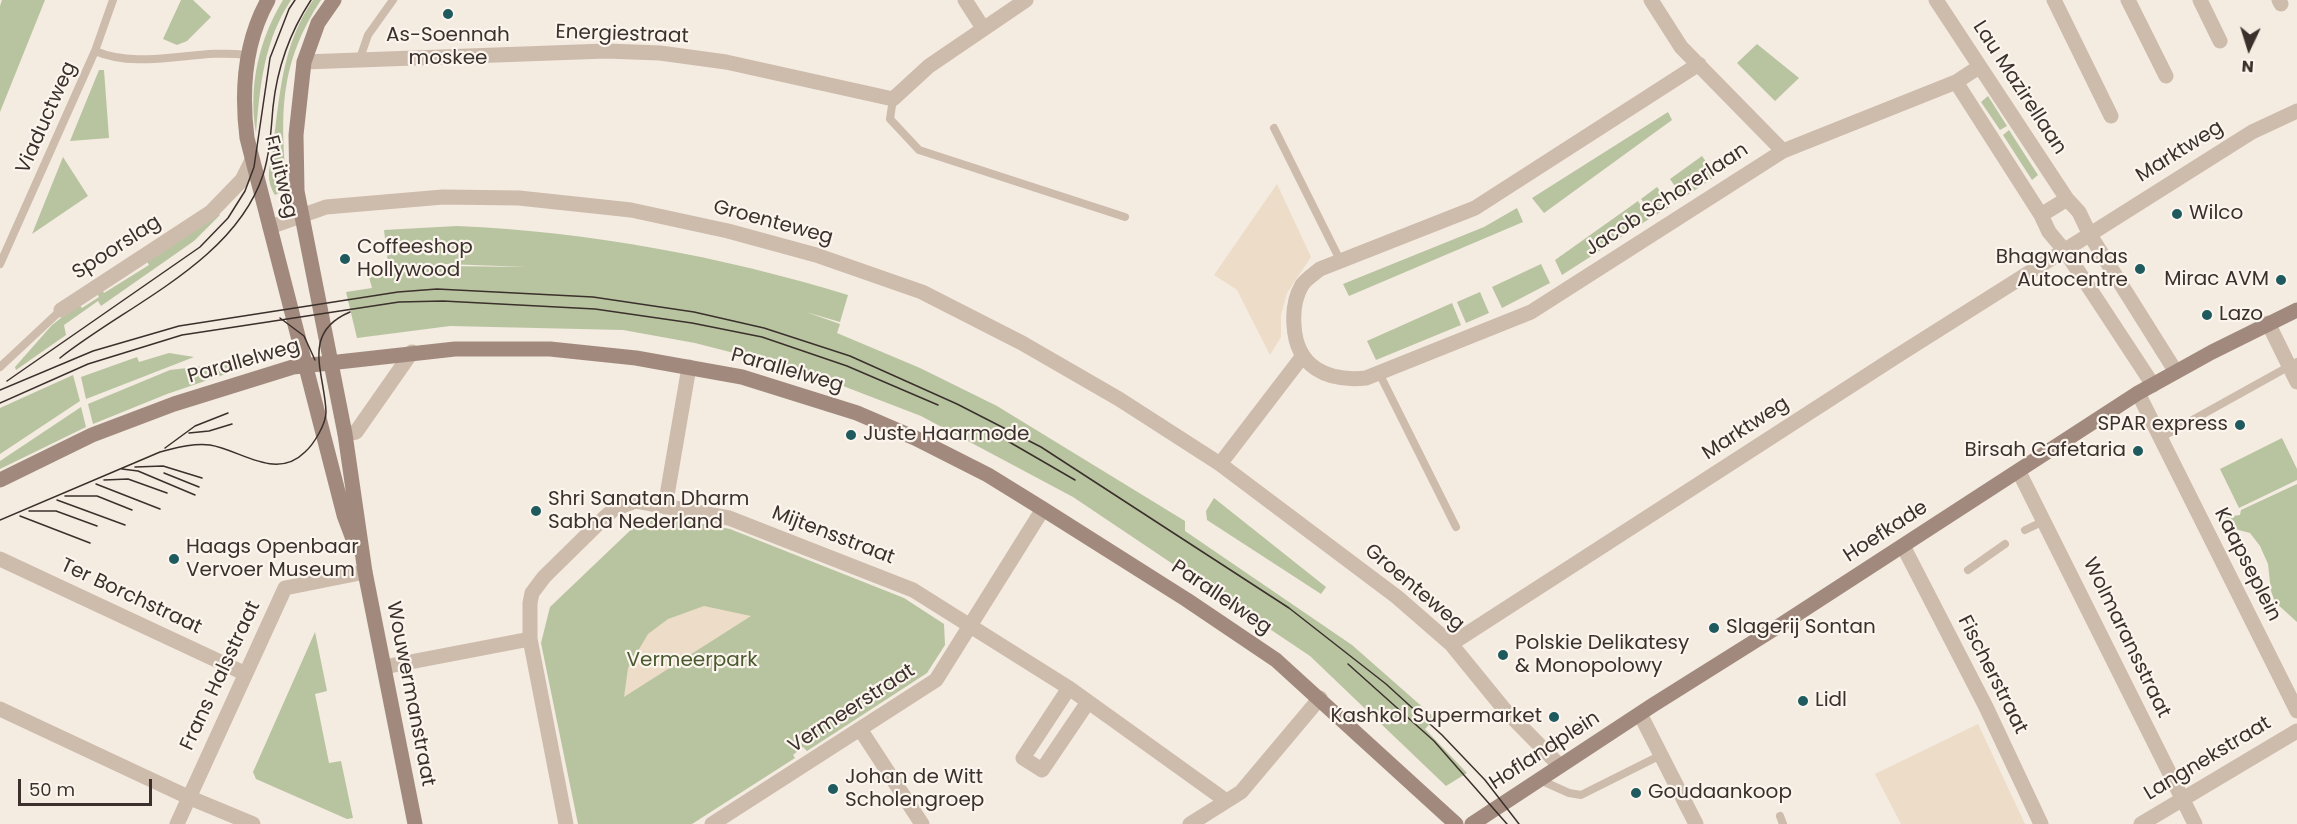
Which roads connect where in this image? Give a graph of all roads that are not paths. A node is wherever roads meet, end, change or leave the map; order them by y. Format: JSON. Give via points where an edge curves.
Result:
{"nodes":[{"id":1,"x":113,"y":0,"type":"edge"},
{"id":2,"x":268,"y":0,"type":"edge"},
{"id":3,"x":334,"y":0,"type":"edge"},
{"id":4,"x":393,"y":0,"type":"edge"},
{"id":5,"x":965,"y":0,"type":"edge"},
{"id":6,"x":1026,"y":0,"type":"edge"},
{"id":7,"x":1651,"y":0,"type":"edge"},
{"id":8,"x":1936,"y":0,"type":"edge"},
{"id":9,"x":2054,"y":0,"type":"edge"},
{"id":10,"x":2128,"y":0,"type":"edge"},
{"id":11,"x":2200,"y":0,"type":"edge"},
{"id":12,"x":982,"y":28,"type":"junction"},
{"id":13,"x":2220,"y":41,"type":"dead end"},
{"id":14,"x":95,"y":51,"type":"junction"},
{"id":15,"x":246,"y":55,"type":"junction"},
{"id":16,"x":304,"y":62,"type":"junction"},
{"id":17,"x":359,"y":62,"type":"junction"},
{"id":18,"x":1700,"y":64,"type":"junction"},
{"id":19,"x":1979,"y":67,"type":"junction"},
{"id":20,"x":2166,"y":76,"type":"dead end"},
{"id":21,"x":1956,"y":82,"type":"junction"},
{"id":22,"x":893,"y":99,"type":"junction"},
{"id":23,"x":2297,"y":111,"type":"edge"},
{"id":24,"x":2111,"y":116,"type":"dead end"},
{"id":25,"x":1274,"y":129,"type":"dead end"},
{"id":26,"x":1784,"y":151,"type":"junction"},
{"id":27,"x":252,"y":160,"type":"junction"},
{"id":28,"x":2067,"y":199,"type":"junction"},
{"id":29,"x":300,"y":215,"type":"junction"},
{"id":30,"x":2041,"y":215,"type":"junction"},
{"id":31,"x":1125,"y":217,"type":"dead end"},
{"id":32,"x":270,"y":227,"type":"junction"},
{"id":33,"x":2090,"y":235,"type":"junction"},
{"id":34,"x":2065,"y":250,"type":"junction"},
{"id":35,"x":1340,"y":260,"type":"junction"},
{"id":36,"x":0,"y":264,"type":"edge"},
{"id":37,"x":61,"y":310,"type":"joint"},
{"id":38,"x":2297,"y":310,"type":"edge"},
{"id":39,"x":2268,"y":323,"type":"junction"},
{"id":40,"x":412,"y":352,"type":"junction"},
{"id":41,"x":1302,"y":357,"type":"junction"},
{"id":42,"x":331,"y":363,"type":"junction"},
{"id":43,"x":2293,"y":364,"type":"edge"},
{"id":44,"x":307,"y":365,"type":"junction"},
{"id":45,"x":0,"y":367,"type":"edge"},
{"id":46,"x":689,"y":367,"type":"junction"},
{"id":47,"x":2176,"y":372,"type":"junction"},
{"id":48,"x":1379,"y":374,"type":"junction"},
{"id":49,"x":2297,"y":382,"type":"edge"},
{"id":50,"x":2153,"y":385,"type":"junction"},
{"id":51,"x":2138,"y":393,"type":"junction"},
{"id":52,"x":345,"y":434,"type":"junction"},
{"id":53,"x":2160,"y":438,"type":"junction"},
{"id":54,"x":1220,"y":464,"type":"junction"},
{"id":55,"x":2019,"y":472,"type":"junction"},
{"id":56,"x":0,"y":480,"type":"edge"},
{"id":57,"x":665,"y":507,"type":"junction"},
{"id":58,"x":1043,"y":509,"type":"junction"},
{"id":59,"x":2044,"y":521,"type":"junction"},
{"id":60,"x":1456,"y":527,"type":"dead end"},
{"id":61,"x":2025,"y":530,"type":"dead end"},
{"id":62,"x":2005,"y":544,"type":"dead end"},
{"id":63,"x":1903,"y":546,"type":"junction"},
{"id":64,"x":0,"y":559,"type":"edge"},
{"id":65,"x":1968,"y":570,"type":"dead end"},
{"id":66,"x":365,"y":572,"type":"junction"},
{"id":67,"x":969,"y":627,"type":"junction"},
{"id":68,"x":530,"y":639,"type":"junction"},
{"id":69,"x":1451,"y":644,"type":"junction"},
{"id":70,"x":384,"y":667,"type":"junction"},
{"id":71,"x":244,"y":673,"type":"junction"},
{"id":72,"x":1069,"y":688,"type":"junction"},
{"id":73,"x":1320,"y":698,"type":"junction"},
{"id":74,"x":1088,"y":702,"type":"junction"},
{"id":75,"x":0,"y":709,"type":"edge"},
{"id":76,"x":2297,"y":711,"type":"edge"},
{"id":77,"x":1640,"y":714,"type":"junction"},
{"id":78,"x":860,"y":729,"type":"junction"},
{"id":79,"x":2297,"y":731,"type":"edge"},
{"id":80,"x":1661,"y":754,"type":"junction"},
{"id":81,"x":1560,"y":766,"type":"junction"},
{"id":82,"x":1540,"y":779,"type":"junction"},
{"id":83,"x":188,"y":797,"type":"junction"},
{"id":84,"x":2182,"y":799,"type":"junction"},
{"id":85,"x":1225,"y":800,"type":"junction"},
{"id":86,"x":1479,"y":822,"type":"edge"},
{"id":87,"x":177,"y":824,"type":"edge"},
{"id":88,"x":253,"y":824,"type":"edge"},
{"id":89,"x":415,"y":824,"type":"edge"},
{"id":90,"x":566,"y":824,"type":"edge"},
{"id":91,"x":712,"y":824,"type":"edge"},
{"id":92,"x":922,"y":824,"type":"edge"},
{"id":93,"x":1190,"y":824,"type":"edge"},
{"id":94,"x":1456,"y":824,"type":"edge"},
{"id":95,"x":1696,"y":824,"type":"edge"},
{"id":96,"x":2041,"y":824,"type":"edge"},
{"id":97,"x":2141,"y":824,"type":"edge"},
{"id":98,"x":2195,"y":824,"type":"edge"}],
"edges":[{"from":1,"to":14,"type":"lane","name":"Viaductweg"},
{"from":2,"to":15,"type":"street","name":"Fruitweg"},
{"from":3,"to":16,"type":"street","name":"Fruitweg","via":[[318,23]]},
{"from":4,"to":17,"type":"lane","via":[[368,35]]},
{"from":5,"to":12,"type":"street"},
{"from":6,"to":12,"type":"street"},
{"from":7,"to":18,"type":"street","via":[[1681,47]]},
{"from":8,"to":19,"type":"street","name":"Lau Mazirellaan"},
{"from":9,"to":24,"type":"street"},
{"from":10,"to":20,"type":"street"},
{"from":11,"to":13,"type":"street"},
{"from":12,"to":22,"type":"street","via":[[929,66]]},
{"from":14,"to":15,"type":"lane","name":"Viaductweg","via":[[136,60],[222,53]]},
{"from":14,"to":36,"type":"lane","name":"Viaductweg"},
{"from":15,"to":27,"type":"street","name":"Fruitweg","via":[[244,111]]},
{"from":16,"to":17,"type":"street","name":"Energiestraat"},
{"from":16,"to":29,"type":"street","name":"Fruitweg","via":[[296,135]]},
{"from":17,"to":22,"type":"street","name":"Energiestraat","via":[[606,51],[660,53],[726,62]]},
{"from":18,"to":26,"type":"street"},
{"from":18,"to":35,"type":"street","via":[[1475,208]]},
{"from":19,"to":21,"type":"street","name":"Jacob Schorerlaan"},
{"from":19,"to":28,"type":"street","name":"Lau Mazirellaan"},
{"from":21,"to":26,"type":"street","name":"Jacob Schorerlaan"},
{"from":21,"to":30,"type":"street"},
{"from":22,"to":31,"type":"lane","via":[[890,120],[919,150]]},
{"from":23,"to":33,"type":"street","name":"Marktweg","via":[[2252,132]]},
{"from":25,"to":35,"type":"lane"},
{"from":26,"to":48,"type":"street","name":"Jacob Schorerlaan","via":[[1531,312]]},
{"from":27,"to":32,"type":"street","name":"Fruitweg"},
{"from":27,"to":37,"type":"street","name":"Spoorslag","via":[[243,180],[211,212]]},
{"from":28,"to":30,"type":"street"},
{"from":28,"to":33,"type":"street","name":"Lau Mazirellaan","via":[[2079,212]]},
{"from":29,"to":32,"type":"street","name":"Groenteweg"},
{"from":29,"to":42,"type":"street","name":"Fruitweg"},
{"from":29,"to":54,"type":"street","name":"Groenteweg","via":[[326,207],[443,197],[519,198],[631,210],[805,252],[932,297],[1119,399]]},
{"from":30,"to":34,"type":"street","via":[[2049,232]]},
{"from":32,"to":44,"type":"street","name":"Fruitweg"},
{"from":33,"to":34,"type":"street","name":"Marktweg"},
{"from":33,"to":47,"type":"street"},
{"from":34,"to":50,"type":"street"},
{"from":34,"to":69,"type":"street","name":"Marktweg"},
{"from":35,"to":41,"type":"street","via":[[1301,279],[1293,314]]},
{"from":37,"to":45,"type":"lane","name":"Spoorslag"},
{"from":38,"to":39,"type":"street"},
{"from":39,"to":43,"type":"street"},
{"from":39,"to":47,"type":"street"},
{"from":40,"to":42,"type":"street","name":"Parallelweg"},
{"from":40,"to":46,"type":"street","name":"Parallelweg","via":[[455,348],[550,349]]},
{"from":40,"to":52,"type":"street","via":[[356,432]]},
{"from":41,"to":48,"type":"street","name":"Jacob Schorerlaan","via":[[1332,376],[1350,379]]},
{"from":41,"to":54,"type":"street"},
{"from":42,"to":44,"type":"street","name":"Parallelweg"},
{"from":42,"to":52,"type":"street","name":"Wouwermanstraat"},
{"from":43,"to":49,"type":"street"},
{"from":43,"to":53,"type":"lane"},
{"from":44,"to":56,"type":"street","name":"Parallelweg","via":[[272,372],[92,435]]},
{"from":44,"to":66,"type":"street","name":"Wouwermanstraat","via":[[344,515]]},
{"from":46,"to":57,"type":"street"},
{"from":46,"to":58,"type":"street","name":"Parallelweg","via":[[742,377],[857,413],[988,475]]},
{"from":47,"to":50,"type":"street"},
{"from":48,"to":60,"type":"lane"},
{"from":50,"to":51,"type":"street","name":"Hoefkade"},
{"from":51,"to":53,"type":"street","name":"Kaapseplein"},
{"from":51,"to":55,"type":"street","name":"Hoefkade"},
{"from":52,"to":66,"type":"street","name":"Wouwermanstraat"},
{"from":53,"to":76,"type":"street","name":"Kaapseplein"},
{"from":54,"to":69,"type":"street","name":"Groenteweg","via":[[1397,597]]},
{"from":55,"to":59,"type":"street","name":"Wolmaransstraat"},
{"from":55,"to":63,"type":"street","name":"Hoefkade"},
{"from":57,"to":67,"type":"street","name":"Mijtensstraat","via":[[729,518],[913,590]]},
{"from":57,"to":68,"type":"street","name":"Mijtensstraat","via":[[636,501],[624,503],[601,521],[532,593]]},
{"from":58,"to":67,"type":"street","name":"Vermeerstraat"},
{"from":58,"to":73,"type":"street","name":"Parallelweg","via":[[1276,660]]},
{"from":59,"to":61,"type":"lane"},
{"from":59,"to":84,"type":"street","name":"Wolmaransstraat"},
{"from":62,"to":65,"type":"lane"},
{"from":63,"to":77,"type":"street","name":"Hoefkade"},
{"from":63,"to":96,"type":"street","name":"Fischerstraat"},
{"from":64,"to":71,"type":"street","name":"Ter Borchstraat"},
{"from":66,"to":70,"type":"street","name":"Wouwermanstraat"},
{"from":66,"to":71,"type":"street","name":"Frans Halsstraat","via":[[285,588]]},
{"from":67,"to":72,"type":"street","name":"Mijtensstraat"},
{"from":67,"to":78,"type":"street","name":"Vermeerstraat","via":[[936,680]]},
{"from":68,"to":70,"type":"street"},
{"from":68,"to":90,"type":"street","name":"Mijtensstraat"},
{"from":69,"to":81,"type":"street","name":"Groenteweg","via":[[1504,709]]},
{"from":70,"to":89,"type":"street","name":"Wouwermanstraat"},
{"from":71,"to":83,"type":"street","name":"Frans Halsstraat"},
{"from":72,"to":74,"type":"street","name":"Mijtensstraat"},
{"from":72,"to":74,"type":"street","via":[[1023,758],[1042,770]]},
{"from":73,"to":85,"type":"street","via":[[1241,792]]},
{"from":73,"to":94,"type":"street","name":"Parallelweg"},
{"from":74,"to":85,"type":"street","name":"Mijtensstraat"},
{"from":75,"to":83,"type":"street"},
{"from":77,"to":80,"type":"street"},
{"from":77,"to":81,"type":"street","name":"Hoflandplein"},
{"from":78,"to":91,"type":"street","name":"Vermeerstraat"},
{"from":78,"to":92,"type":"street"},
{"from":79,"to":84,"type":"street","name":"Langnekstraat"},
{"from":80,"to":82,"type":"lane","via":[[1581,795]]},
{"from":80,"to":95,"type":"street"},
{"from":81,"to":82,"type":"street","name":"Hoflandplein"},
{"from":82,"to":86,"type":"street","name":"Hoflandplein"},
{"from":83,"to":87,"type":"street","name":"Frans Halsstraat"},
{"from":83,"to":88,"type":"street"},
{"from":84,"to":97,"type":"street","name":"Langnekstraat"},
{"from":84,"to":98,"type":"street","name":"Wolmaransstraat"},
{"from":85,"to":93,"type":"street"}]}
